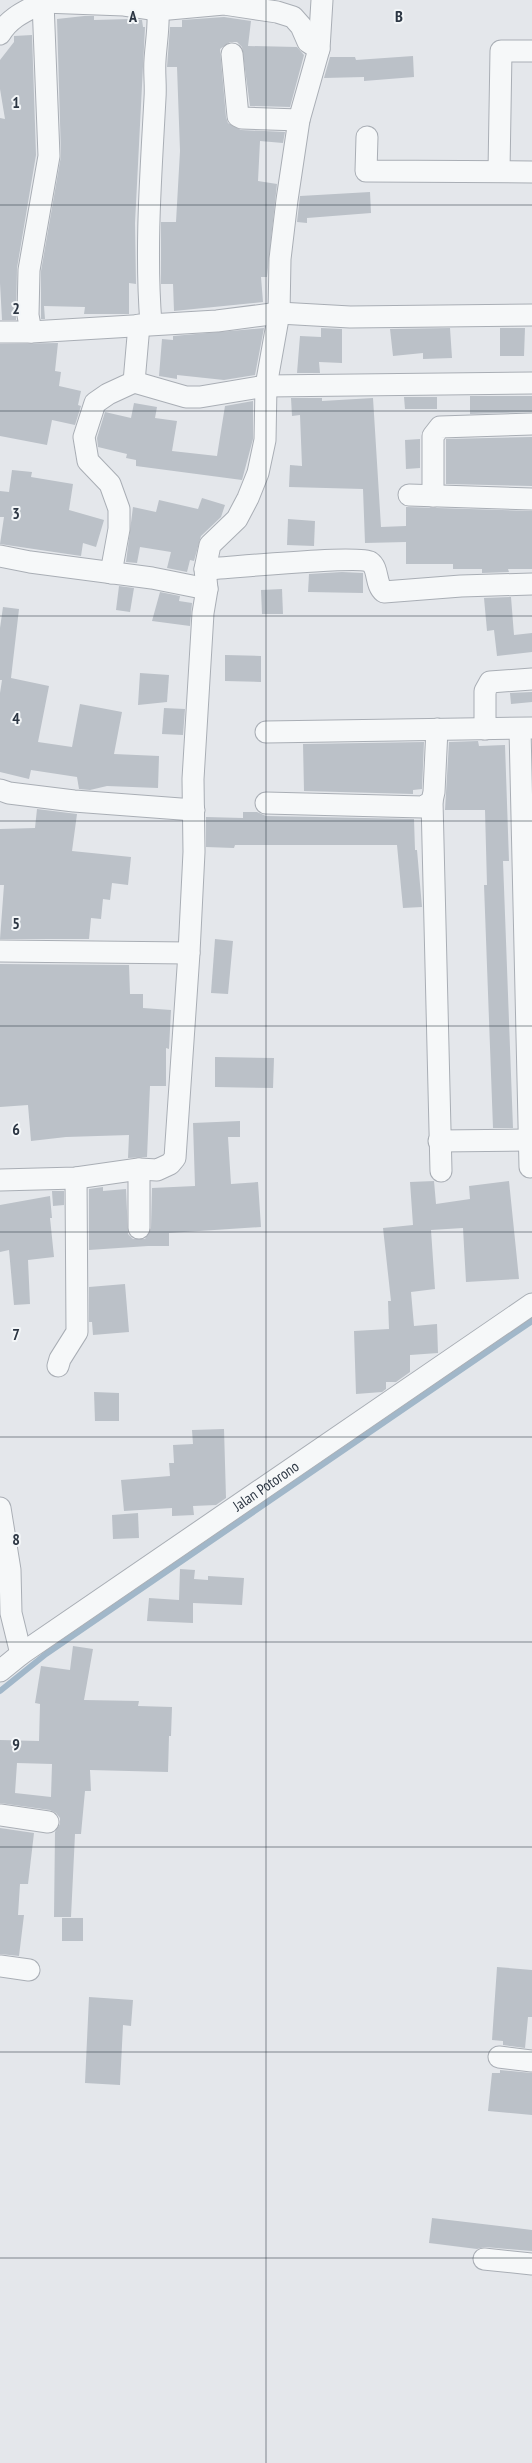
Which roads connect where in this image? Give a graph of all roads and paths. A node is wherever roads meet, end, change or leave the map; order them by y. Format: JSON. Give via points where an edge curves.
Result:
{"nodes":[{"id":1,"x":322,"y":0,"type":"edge"},
{"id":2,"x":42,"y":1,"type":"edge"},
{"id":3,"x":216,"y":2,"type":"edge"},
{"id":4,"x":158,"y":10,"type":"junction"},
{"id":5,"x":0,"y":34,"type":"edge"},
{"id":6,"x":319,"y":49,"type":"junction"},
{"id":7,"x":532,"y":51,"type":"edge"},
{"id":8,"x":232,"y":54,"type":"dead end"},
{"id":9,"x":299,"y":120,"type":"junction"},
{"id":10,"x":367,"y":137,"type":"dead end"},
{"id":11,"x":499,"y":172,"type":"junction"},
{"id":12,"x":532,"y":172,"type":"edge"},
{"id":13,"x":279,"y":313,"type":"junction"},
{"id":14,"x":532,"y":315,"type":"edge"},
{"id":15,"x":145,"y":324,"type":"junction"},
{"id":16,"x":0,"y":332,"type":"edge"},
{"id":17,"x":31,"y":332,"type":"junction"},
{"id":18,"x":134,"y":382,"type":"junction"},
{"id":19,"x":532,"y":383,"type":"edge"},
{"id":20,"x":266,"y":386,"type":"junction"},
{"id":21,"x":532,"y":424,"type":"edge"},
{"id":22,"x":409,"y":495,"type":"dead end"},
{"id":23,"x":433,"y":496,"type":"junction"},
{"id":24,"x":532,"y":499,"type":"edge"},
{"id":25,"x":0,"y":556,"type":"edge"},
{"id":26,"x":111,"y":573,"type":"junction"},
{"id":27,"x":206,"y":579,"type":"junction"},
{"id":28,"x":532,"y":584,"type":"edge"},
{"id":29,"x":532,"y":679,"type":"edge"},
{"id":30,"x":436,"y":729,"type":"junction"},
{"id":31,"x":485,"y":729,"type":"junction"},
{"id":32,"x":526,"y":729,"type":"edge"},
{"id":33,"x":266,"y":732,"type":"dead end"},
{"id":34,"x":0,"y":790,"type":"edge"},
{"id":35,"x":432,"y":801,"type":"junction"},
{"id":36,"x":266,"y":803,"type":"dead end"},
{"id":37,"x":194,"y":810,"type":"junction"},
{"id":38,"x":0,"y":951,"type":"edge"},
{"id":39,"x":189,"y":953,"type":"junction"},
{"id":40,"x":528,"y":1140,"type":"junction"},
{"id":41,"x":439,"y":1141,"type":"junction"},
{"id":42,"x":530,"y":1167,"type":"dead end"},
{"id":43,"x":139,"y":1169,"type":"junction"},
{"id":44,"x":441,"y":1171,"type":"dead end"},
{"id":45,"x":76,"y":1178,"type":"junction"},
{"id":46,"x":0,"y":1180,"type":"edge"},
{"id":47,"x":140,"y":1228,"type":"dead end"},
{"id":48,"x":532,"y":1304,"type":"edge"},
{"id":49,"x":58,"y":1366,"type":"dead end"},
{"id":50,"x":0,"y":1508,"type":"edge"},
{"id":51,"x":3,"y":1548,"type":"edge"},
{"id":52,"x":21,"y":1654,"type":"junction"},
{"id":53,"x":0,"y":1671,"type":"edge"},
{"id":54,"x":0,"y":1815,"type":"edge"},
{"id":55,"x":48,"y":1822,"type":"dead end"},
{"id":56,"x":0,"y":1966,"type":"edge"},
{"id":57,"x":29,"y":1970,"type":"dead end"},
{"id":58,"x":498,"y":2057,"type":"dead end"},
{"id":59,"x":532,"y":2061,"type":"edge"},
{"id":60,"x":484,"y":2259,"type":"dead end"},
{"id":61,"x":532,"y":2264,"type":"edge"}],
"edges":[{"from":1,"to":6,"type":"street"},
{"from":2,"to":4,"type":"street"},
{"from":2,"to":5,"type":"street","via":[[6,24]]},
{"from":2,"to":17,"type":"street","via":[[49,156],[28,270]]},
{"from":3,"to":4,"type":"street"},
{"from":3,"to":6,"type":"street","via":[[293,17],[308,42]]},
{"from":4,"to":15,"type":"street"},
{"from":6,"to":9,"type":"street"},
{"from":7,"to":11,"type":"street","via":[[501,51]]},
{"from":8,"to":9,"type":"street","via":[[238,116]]},
{"from":9,"to":13,"type":"street","via":[[280,259]]},
{"from":10,"to":11,"type":"street","via":[[366,171]]},
{"from":11,"to":12,"type":"street"},
{"from":13,"to":14,"type":"street","via":[[350,317]]},
{"from":13,"to":15,"type":"street"},
{"from":13,"to":20,"type":"street"},
{"from":15,"to":17,"type":"street"},
{"from":15,"to":18,"type":"street"},
{"from":16,"to":17,"type":"street"},
{"from":18,"to":20,"type":"street","via":[[200,397]]},
{"from":18,"to":26,"type":"street","via":[[95,403],[84,437],[88,461],[110,484],[119,509]]},
{"from":19,"to":20,"type":"street"},
{"from":20,"to":27,"type":"street","via":[[265,440],[258,473],[237,520],[210,545]]},
{"from":21,"to":23,"type":"street","via":[[440,427],[433,436]]},
{"from":22,"to":23,"type":"street"},
{"from":23,"to":24,"type":"street"},
{"from":25,"to":26,"type":"street"},
{"from":26,"to":27,"type":"street"},
{"from":27,"to":28,"type":"street","via":[[335,560],[370,562],[384,592]]},
{"from":27,"to":37,"type":"street","via":[[192,779]]},
{"from":29,"to":31,"type":"street","via":[[490,682],[485,691]]},
{"from":30,"to":31,"type":"street"},
{"from":30,"to":33,"type":"street"},
{"from":30,"to":35,"type":"street"},
{"from":31,"to":32,"type":"street"},
{"from":32,"to":40,"type":"street"},
{"from":34,"to":37,"type":"street","via":[[74,801]]},
{"from":35,"to":36,"type":"street","via":[[423,807]]},
{"from":35,"to":41,"type":"street"},
{"from":37,"to":39,"type":"street"},
{"from":38,"to":39,"type":"street"},
{"from":39,"to":43,"type":"street","via":[[175,1158],[157,1170]]},
{"from":40,"to":41,"type":"street"},
{"from":40,"to":42,"type":"street"},
{"from":41,"to":44,"type":"street"},
{"from":43,"to":45,"type":"street"},
{"from":43,"to":47,"type":"street"},
{"from":45,"to":46,"type":"street"},
{"from":45,"to":49,"type":"street","via":[[77,1332]]},
{"from":48,"to":52,"type":"street","name":"Jalan Potorono"},
{"from":50,"to":51,"type":"street"},
{"from":51,"to":52,"type":"street","via":[[10,1570],[11,1613]]},
{"from":52,"to":53,"type":"street","name":"Jalan Potorono"},
{"from":54,"to":55,"type":"street"},
{"from":56,"to":57,"type":"street"},
{"from":58,"to":59,"type":"street"},
{"from":60,"to":61,"type":"street"}]}
